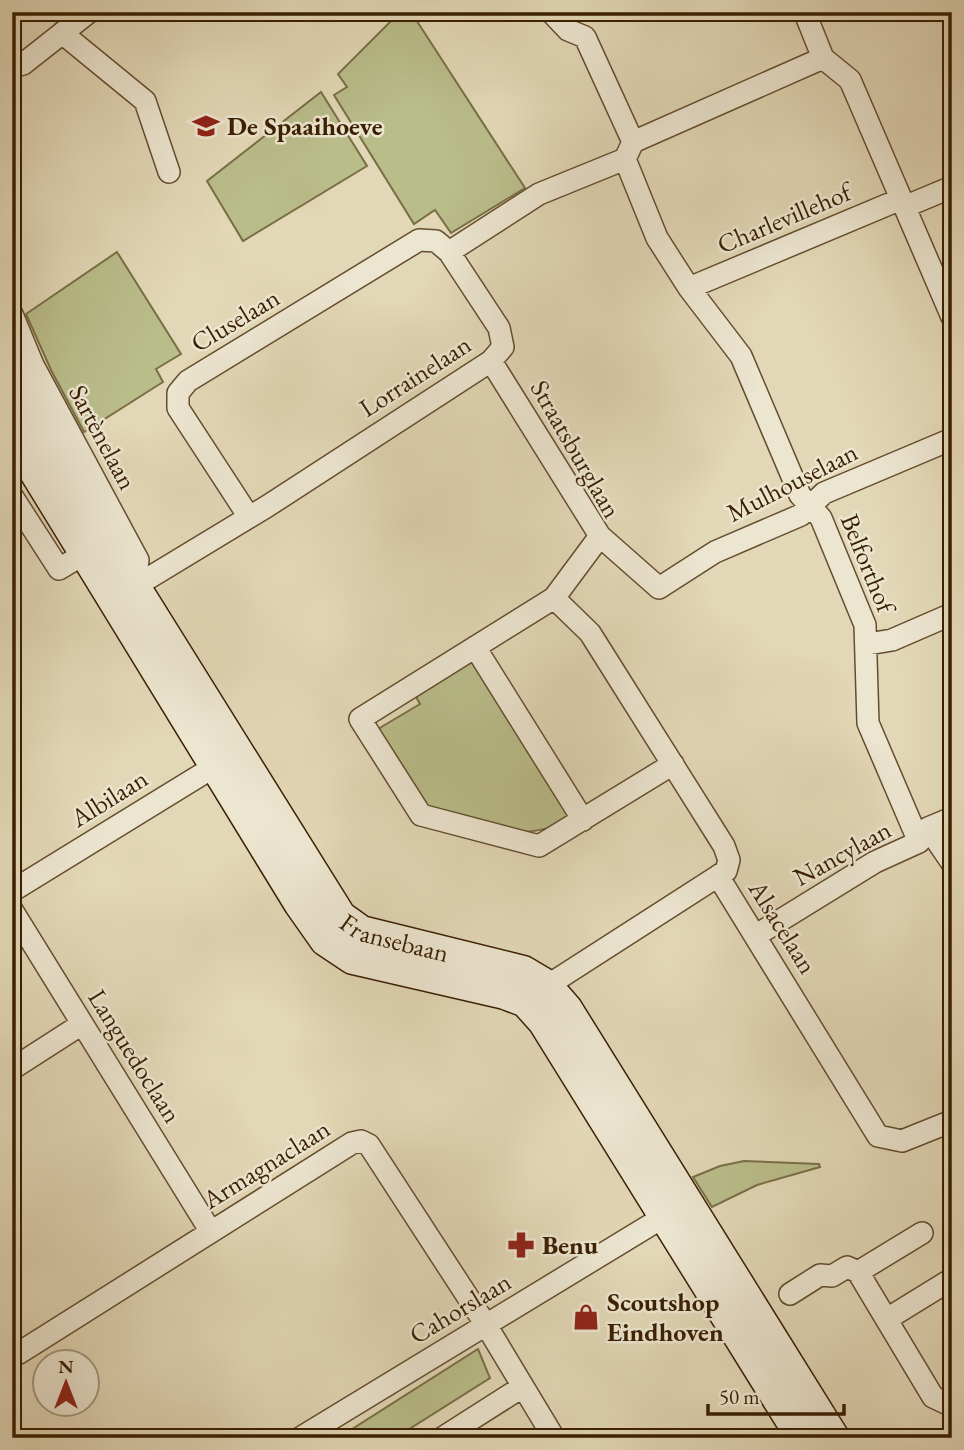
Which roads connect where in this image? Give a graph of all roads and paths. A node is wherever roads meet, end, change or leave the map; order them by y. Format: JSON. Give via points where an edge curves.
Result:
{"nodes":[{"id":1,"x":89,"y":12,"type":"edge"},
{"id":2,"x":551,"y":12,"type":"edge"},
{"id":3,"x":811,"y":14,"type":"edge"},
{"id":4,"x":62,"y":33,"type":"junction"},
{"id":5,"x":823,"y":58,"type":"junction"},
{"id":6,"x":12,"y":67,"type":"edge"},
{"id":7,"x":629,"y":151,"type":"junction"},
{"id":8,"x":169,"y":172,"type":"dead end"},
{"id":9,"x":952,"y":187,"type":"edge"},
{"id":10,"x":903,"y":203,"type":"junction"},
{"id":11,"x":449,"y":252,"type":"junction"},
{"id":12,"x":688,"y":288,"type":"junction"},
{"id":13,"x":12,"y":314,"type":"edge"},
{"id":14,"x":952,"y":317,"type":"edge"},
{"id":15,"x":491,"y":361,"type":"junction"},
{"id":16,"x":12,"y":372,"type":"edge"},
{"id":17,"x":12,"y":433,"type":"edge"},
{"id":18,"x":952,"y":439,"type":"edge"},
{"id":19,"x":12,"y":496,"type":"edge"},
{"id":20,"x":811,"y":506,"type":"junction"},
{"id":21,"x":249,"y":517,"type":"junction"},
{"id":22,"x":600,"y":536,"type":"junction"},
{"id":23,"x":84,"y":554,"type":"junction"},
{"id":24,"x":123,"y":594,"type":"junction"},
{"id":25,"x":554,"y":598,"type":"junction"},
{"id":26,"x":952,"y":614,"type":"edge"},
{"id":27,"x":868,"y":644,"type":"junction"},
{"id":28,"x":475,"y":647,"type":"junction"},
{"id":29,"x":225,"y":760,"type":"junction"},
{"id":30,"x":673,"y":764,"type":"junction"},
{"id":31,"x":952,"y":818,"type":"edge"},
{"id":32,"x":583,"y":820,"type":"junction"},
{"id":33,"x":923,"y":835,"type":"junction"},
{"id":34,"x":952,"y":863,"type":"edge"},
{"id":35,"x":718,"y":876,"type":"junction"},
{"id":36,"x":12,"y":891,"type":"edge"},
{"id":37,"x":12,"y":910,"type":"edge"},
{"id":38,"x":755,"y":936,"type":"junction"},
{"id":39,"x":536,"y":993,"type":"junction"},
{"id":40,"x":82,"y":1024,"type":"junction"},
{"id":41,"x":12,"y":1069,"type":"edge"},
{"id":42,"x":952,"y":1121,"type":"edge"},
{"id":43,"x":675,"y":1210,"type":"junction"},
{"id":44,"x":211,"y":1232,"type":"junction"},
{"id":45,"x":922,"y":1233,"type":"dead end"},
{"id":46,"x":858,"y":1272,"type":"junction"},
{"id":47,"x":947,"y":1282,"type":"dead end"},
{"id":48,"x":790,"y":1294,"type":"dead end"},
{"id":49,"x":887,"y":1319,"type":"junction"},
{"id":50,"x":486,"y":1325,"type":"junction"},
{"id":51,"x":12,"y":1353,"type":"edge"},
{"id":52,"x":522,"y":1387,"type":"junction"},
{"id":53,"x":952,"y":1406,"type":"edge"},
{"id":54,"x":300,"y":1438,"type":"edge"},
{"id":55,"x":442,"y":1438,"type":"edge"},
{"id":56,"x":554,"y":1438,"type":"edge"},
{"id":57,"x":803,"y":1438,"type":"edge"},
{"id":58,"x":832,"y":1438,"type":"edge"}],
"edges":[{"from":1,"to":4,"type":"street"},
{"from":2,"to":7,"type":"street","via":[[568,30],[585,37]]},
{"from":3,"to":5,"type":"street"},
{"from":4,"to":6,"type":"street","via":[[23,64]]},
{"from":4,"to":8,"type":"street","via":[[145,101]]},
{"from":5,"to":7,"type":"street"},
{"from":5,"to":10,"type":"street","via":[[850,80]]},
{"from":7,"to":11,"type":"street","via":[[539,194]]},
{"from":7,"to":12,"type":"street","via":[[657,238]]},
{"from":9,"to":10,"type":"street","name":"Charlevillehof"},
{"from":10,"to":12,"type":"street","name":"Charlevillehof"},
{"from":10,"to":14,"type":"street"},
{"from":11,"to":15,"type":"street","name":"Lorrainelaan","via":[[499,328],[503,347]]},
{"from":11,"to":21,"type":"street","name":"Cluselaan","via":[[436,241],[419,240],[188,381],[178,393],[178,408]]},
{"from":12,"to":20,"type":"street","via":[[741,356],[800,495]]},
{"from":13,"to":24,"type":"street","name":"Sartènelaan","via":[[33,365],[138,560]]},
{"from":15,"to":21,"type":"street","name":"Lorrainelaan"},
{"from":15,"to":22,"type":"street","name":"Straatsburglaan"},
{"from":16,"to":24,"type":"street","name":"Fransebaan"},
{"from":17,"to":23,"type":"street","name":"Fransebaan"},
{"from":18,"to":20,"type":"street","name":"Mulhouselaan","via":[[824,493]]},
{"from":19,"to":23,"type":"street","via":[[59,569]]},
{"from":20,"to":22,"type":"street","name":"Mulhouselaan","via":[[801,515],[715,552],[659,589]]},
{"from":20,"to":27,"type":"street","name":"Belforthof","via":[[821,518],[865,625]]},
{"from":21,"to":24,"type":"street","name":"Lorrainelaan"},
{"from":22,"to":25,"type":"street","name":"Straatsburglaan"},
{"from":23,"to":24,"type":"street","name":"Fransebaan"},
{"from":24,"to":29,"type":"street","name":"Fransebaan"},
{"from":25,"to":28,"type":"street","name":"Straatsburglaan"},
{"from":25,"to":30,"type":"street","via":[[590,633]]},
{"from":26,"to":27,"type":"street","name":"Belforthof","via":[[892,640]]},
{"from":27,"to":33,"type":"street","name":"Belforthof","via":[[868,723]]},
{"from":28,"to":32,"type":"street"},
{"from":28,"to":32,"type":"street","name":"Straatsburglaan","via":[[356,712],[421,815],[539,846]]},
{"from":29,"to":36,"type":"street","name":"Albilaan"},
{"from":29,"to":39,"type":"street","name":"Fransebaan","via":[[340,917],[361,932],[523,972]]},
{"from":30,"to":32,"type":"street","name":"Straatsburglaan"},
{"from":30,"to":35,"type":"street","via":[[724,846],[729,860],[726,872]]},
{"from":31,"to":33,"type":"street","name":"Nancylaan"},
{"from":33,"to":34,"type":"street","name":"Belforthof"},
{"from":33,"to":38,"type":"street","name":"Nancylaan"},
{"from":35,"to":38,"type":"street","name":"Alsacelaan"},
{"from":35,"to":39,"type":"street","name":"Alsacelaan"},
{"from":37,"to":40,"type":"street","name":"Languedoclaan"},
{"from":38,"to":42,"type":"street","name":"Alsacelaan","via":[[878,1136],[902,1141]]},
{"from":39,"to":43,"type":"street","name":"Fransebaan","via":[[566,1009]]},
{"from":40,"to":41,"type":"street"},
{"from":40,"to":44,"type":"street","name":"Languedoclaan"},
{"from":43,"to":50,"type":"street","name":"Cahorslaan"},
{"from":43,"to":57,"type":"street","name":"Fransebaan"},
{"from":43,"to":58,"type":"street","name":"Fransebaan"},
{"from":44,"to":50,"type":"street","name":"Armagnaclaan","via":[[361,1141],[369,1145]]},
{"from":44,"to":51,"type":"street","name":"Armagnaclaan","via":[[19,1353]]},
{"from":45,"to":46,"type":"street"},
{"from":46,"to":48,"type":"street","via":[[847,1267],[832,1276],[820,1275]]},
{"from":46,"to":49,"type":"street"},
{"from":47,"to":49,"type":"street"},
{"from":49,"to":53,"type":"street","via":[[933,1397]]},
{"from":50,"to":52,"type":"street"},
{"from":50,"to":54,"type":"street","name":"Cahorslaan"},
{"from":52,"to":55,"type":"street"},
{"from":52,"to":56,"type":"street"}]}
